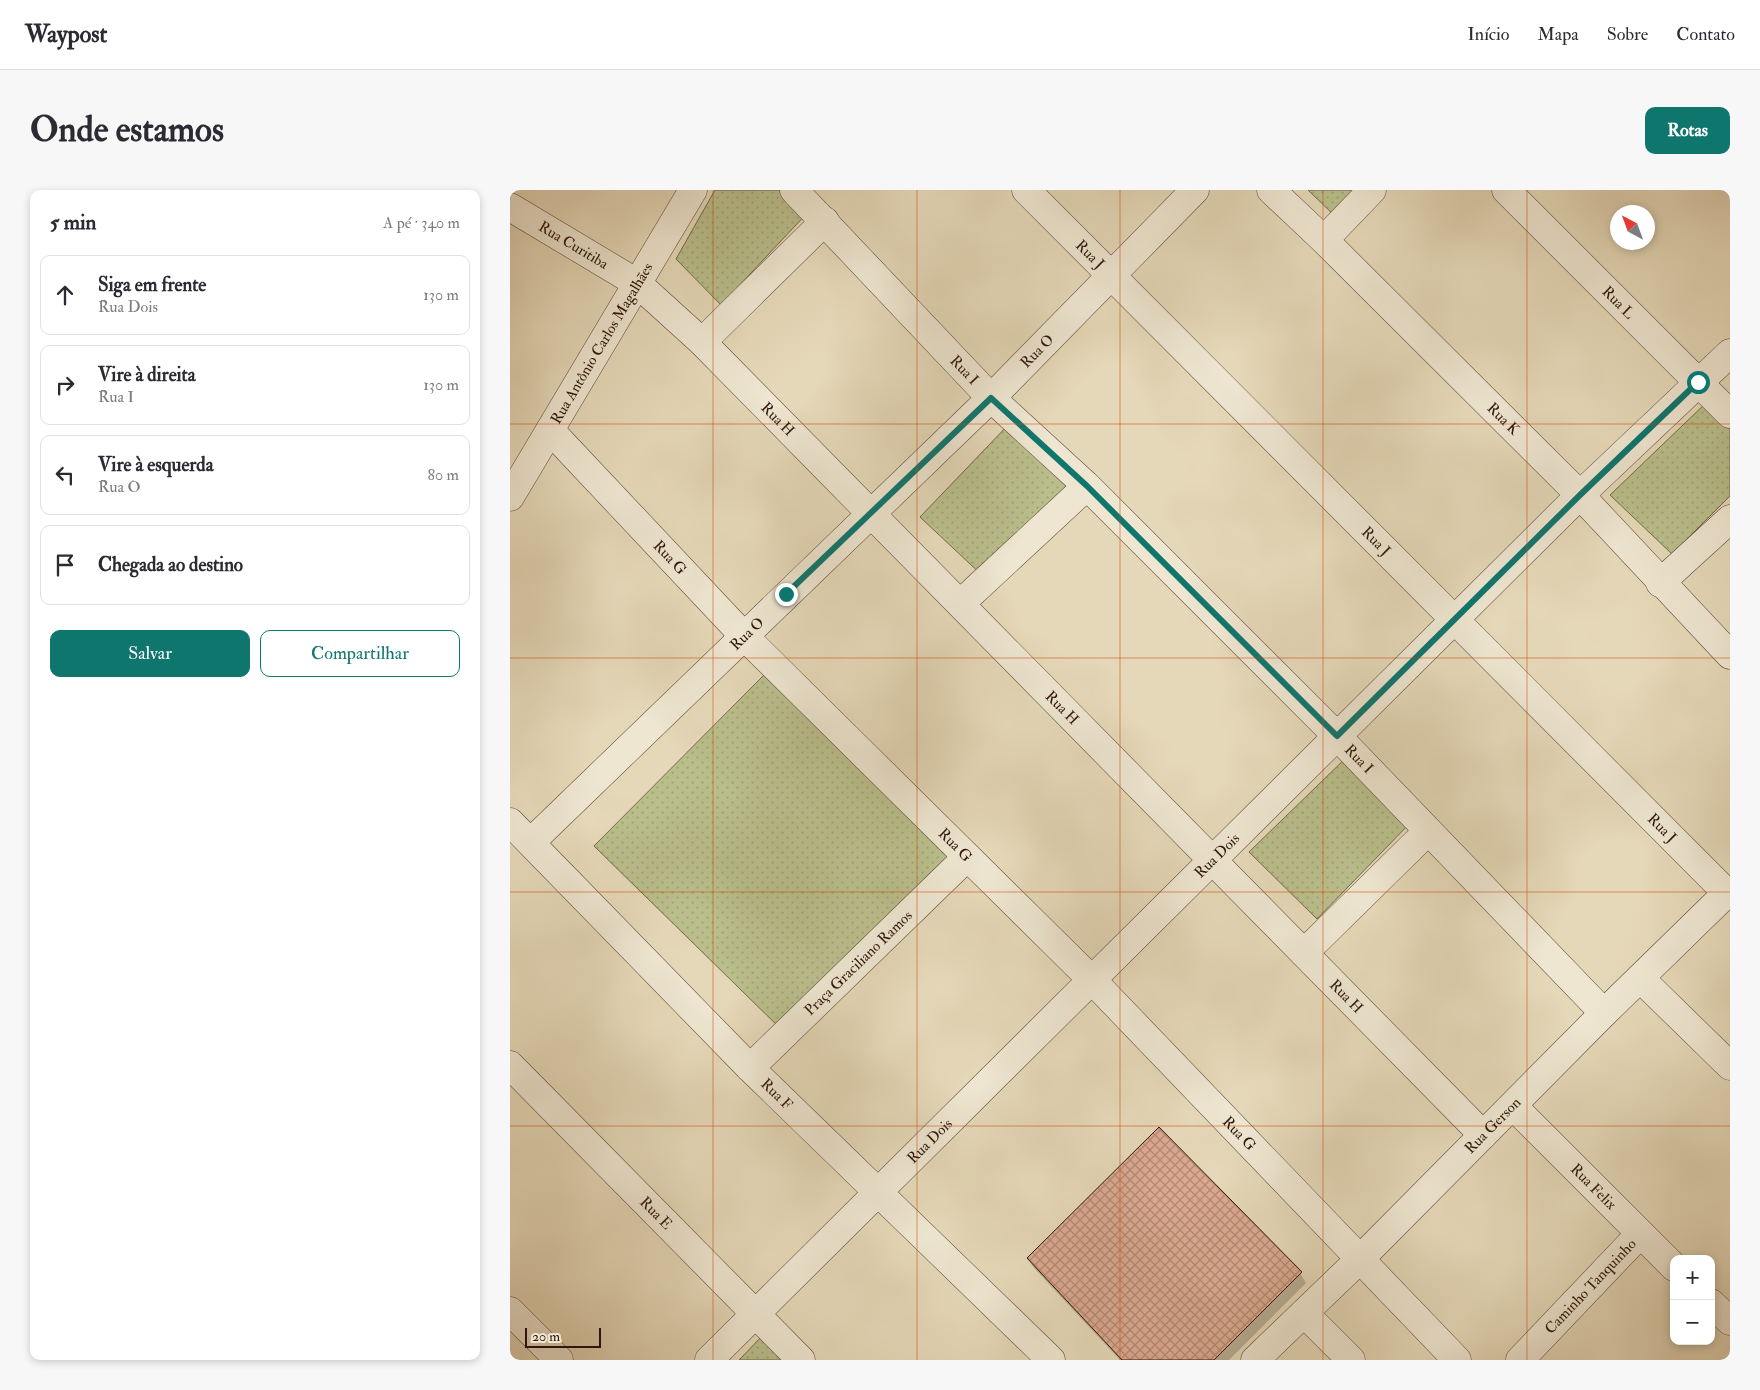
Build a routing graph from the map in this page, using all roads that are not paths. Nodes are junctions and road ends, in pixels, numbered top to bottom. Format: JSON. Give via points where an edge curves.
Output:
{"nodes":[{"id":1,"x":693,"y":190,"type":"edge"},
{"id":2,"x":794,"y":190,"type":"edge"},
{"id":3,"x":1026,"y":190,"type":"edge"},
{"id":4,"x":1195,"y":190,"type":"edge"},
{"id":5,"x":1271,"y":190,"type":"edge"},
{"id":6,"x":1372,"y":190,"type":"edge"},
{"id":7,"x":1506,"y":190,"type":"edge"},
{"id":8,"x":510,"y":207,"type":"edge"},
{"id":9,"x":825,"y":221,"type":"junction"},
{"id":10,"x":1324,"y":240,"type":"junction"},
{"id":11,"x":1110,"y":275,"type":"junction"},
{"id":12,"x":637,"y":283,"type":"junction"},
{"id":13,"x":702,"y":342,"type":"junction"},
{"id":14,"x":1730,"y":353,"type":"edge"},
{"id":15,"x":1698,"y":382,"type":"junction"},
{"id":16,"x":991,"y":398,"type":"junction"},
{"id":17,"x":1730,"y":414,"type":"edge"},
{"id":18,"x":550,"y":430,"type":"junction"},
{"id":19,"x":1087,"y":486,"type":"junction"},
{"id":20,"x":1580,"y":495,"type":"junction"},
{"id":21,"x":510,"y":497,"type":"edge"},
{"id":22,"x":871,"y":512,"type":"junction"},
{"id":23,"x":1730,"y":519,"type":"edge"},
{"id":24,"x":1660,"y":583,"type":"junction"},
{"id":25,"x":961,"y":603,"type":"junction"},
{"id":26,"x":1455,"y":620,"type":"junction"},
{"id":27,"x":743,"y":635,"type":"junction"},
{"id":28,"x":1730,"y":655,"type":"edge"},
{"id":29,"x":1337,"y":736,"type":"junction"},
{"id":30,"x":510,"y":822,"type":"edge"},
{"id":31,"x":1427,"y":832,"type":"junction"},
{"id":32,"x":531,"y":842,"type":"junction"},
{"id":33,"x":967,"y":857,"type":"junction"},
{"id":34,"x":1213,"y":860,"type":"junction"},
{"id":35,"x":1728,"y":891,"type":"edge"},
{"id":36,"x":1304,"y":952,"type":"junction"},
{"id":37,"x":1640,"y":978,"type":"junction"},
{"id":38,"x":1092,"y":980,"type":"junction"},
{"id":39,"x":1604,"y":1013,"type":"junction"},
{"id":40,"x":510,"y":1065,"type":"edge"},
{"id":41,"x":1730,"y":1066,"type":"edge"},
{"id":42,"x":750,"y":1068,"type":"junction"},
{"id":43,"x":1512,"y":1106,"type":"junction"},
{"id":44,"x":1483,"y":1135,"type":"junction"},
{"id":45,"x":879,"y":1191,"type":"junction"},
{"id":46,"x":1640,"y":1234,"type":"junction"},
{"id":47,"x":1360,"y":1259,"type":"junction"},
{"id":48,"x":1670,"y":1263,"type":"edge"},
{"id":49,"x":1715,"y":1307,"type":"edge"},
{"id":50,"x":510,"y":1311,"type":"edge"},
{"id":51,"x":1304,"y":1312,"type":"junction"},
{"id":52,"x":755,"y":1315,"type":"junction"},
{"id":53,"x":1730,"y":1321,"type":"edge"},
{"id":54,"x":559,"y":1360,"type":"edge"},
{"id":55,"x":709,"y":1360,"type":"edge"},
{"id":56,"x":801,"y":1360,"type":"edge"},
{"id":57,"x":1051,"y":1360,"type":"edge"},
{"id":58,"x":1255,"y":1360,"type":"edge"},
{"id":59,"x":1351,"y":1360,"type":"edge"},
{"id":60,"x":1457,"y":1360,"type":"edge"},
{"id":61,"x":1520,"y":1360,"type":"edge"}],
"edges":[{"from":1,"to":12,"type":"street","name":"Rua Antônio Carlos Magalhães"},
{"from":2,"to":9,"type":"street","name":"Rua I"},
{"from":3,"to":11,"type":"street","name":"Rua J"},
{"from":4,"to":11,"type":"street","name":"Rua O"},
{"from":5,"to":10,"type":"street","name":"Rua K"},
{"from":6,"to":10,"type":"street"},
{"from":7,"to":15,"type":"street","name":"Rua L"},
{"from":8,"to":12,"type":"street","name":"Rua Curitiba"},
{"from":9,"to":13,"type":"street"},
{"from":9,"to":16,"type":"street","name":"Rua I"},
{"from":10,"to":20,"type":"street","name":"Rua K"},
{"from":11,"to":16,"type":"street","name":"Rua O"},
{"from":11,"to":26,"type":"street","name":"Rua J"},
{"from":12,"to":13,"type":"street","name":"Rua H"},
{"from":12,"to":18,"type":"street","name":"Rua Antônio Carlos Magalhães"},
{"from":13,"to":22,"type":"street","name":"Rua H"},
{"from":14,"to":15,"type":"street","name":"Rua Dois"},
{"from":15,"to":17,"type":"street","name":"Rua L"},
{"from":15,"to":20,"type":"street","name":"Rua Dois"},
{"from":16,"to":19,"type":"street","name":"Rua I"},
{"from":16,"to":22,"type":"street","name":"Rua O"},
{"from":18,"to":21,"type":"street","name":"Rua Antônio Carlos Magalhães"},
{"from":18,"to":27,"type":"street","name":"Rua G"},
{"from":19,"to":25,"type":"street"},
{"from":19,"to":29,"type":"street","name":"Rua I"},
{"from":20,"to":24,"type":"street","name":"Rua K"},
{"from":20,"to":26,"type":"street","name":"Rua Dois"},
{"from":22,"to":25,"type":"street","name":"Rua H"},
{"from":22,"to":27,"type":"street","name":"Rua O"},
{"from":23,"to":24,"type":"street"},
{"from":24,"to":28,"type":"street","name":"Rua K"},
{"from":25,"to":34,"type":"street","name":"Rua H"},
{"from":26,"to":29,"type":"street","name":"Rua Dois"},
{"from":26,"to":35,"type":"street","name":"Rua J"},
{"from":27,"to":32,"type":"street","name":"Rua O"},
{"from":27,"to":33,"type":"street","name":"Rua G"},
{"from":29,"to":31,"type":"street","name":"Rua I"},
{"from":29,"to":34,"type":"street","name":"Rua Dois"},
{"from":30,"to":32,"type":"street","name":"Rua F"},
{"from":31,"to":36,"type":"street"},
{"from":31,"to":39,"type":"street","name":"Rua I"},
{"from":32,"to":42,"type":"street","name":"Rua F"},
{"from":33,"to":38,"type":"street","name":"Rua G"},
{"from":33,"to":42,"type":"street","name":"Praça Graciliano Ramos"},
{"from":34,"to":36,"type":"street","name":"Rua H"},
{"from":34,"to":38,"type":"street","name":"Rua Dois"},
{"from":35,"to":37,"type":"street","name":"Rua Gerson"},
{"from":36,"to":44,"type":"street","name":"Rua H"},
{"from":37,"to":39,"type":"street","name":"Rua Gerson"},
{"from":37,"to":41,"type":"street"},
{"from":38,"to":45,"type":"street","name":"Rua Dois"},
{"from":38,"to":47,"type":"street","name":"Rua G"},
{"from":39,"to":43,"type":"street","name":"Rua Gerson"},
{"from":40,"to":52,"type":"street","name":"Rua E"},
{"from":42,"to":45,"type":"street","name":"Rua F"},
{"from":43,"to":44,"type":"street","name":"Rua Gerson"},
{"from":43,"to":46,"type":"street","name":"Rua Felix"},
{"from":44,"to":47,"type":"street","name":"Rua Gerson"},
{"from":45,"to":52,"type":"street","name":"Rua Dois"},
{"from":45,"to":57,"type":"street","name":"Rua F"},
{"from":46,"to":48,"type":"street","name":"Rua Felix"},
{"from":46,"to":61,"type":"street","name":"Caminho Tanquinho"},
{"from":47,"to":51,"type":"street","name":"Rua Gerson"},
{"from":47,"to":60,"type":"street","name":"Rua G"},
{"from":49,"to":53,"type":"street"},
{"from":50,"to":54,"type":"street"},
{"from":51,"to":58,"type":"street","name":"Rua Gerson"},
{"from":51,"to":59,"type":"street"},
{"from":52,"to":55,"type":"street","name":"Rua Dois"},
{"from":52,"to":56,"type":"street","name":"Rua E"}]}
